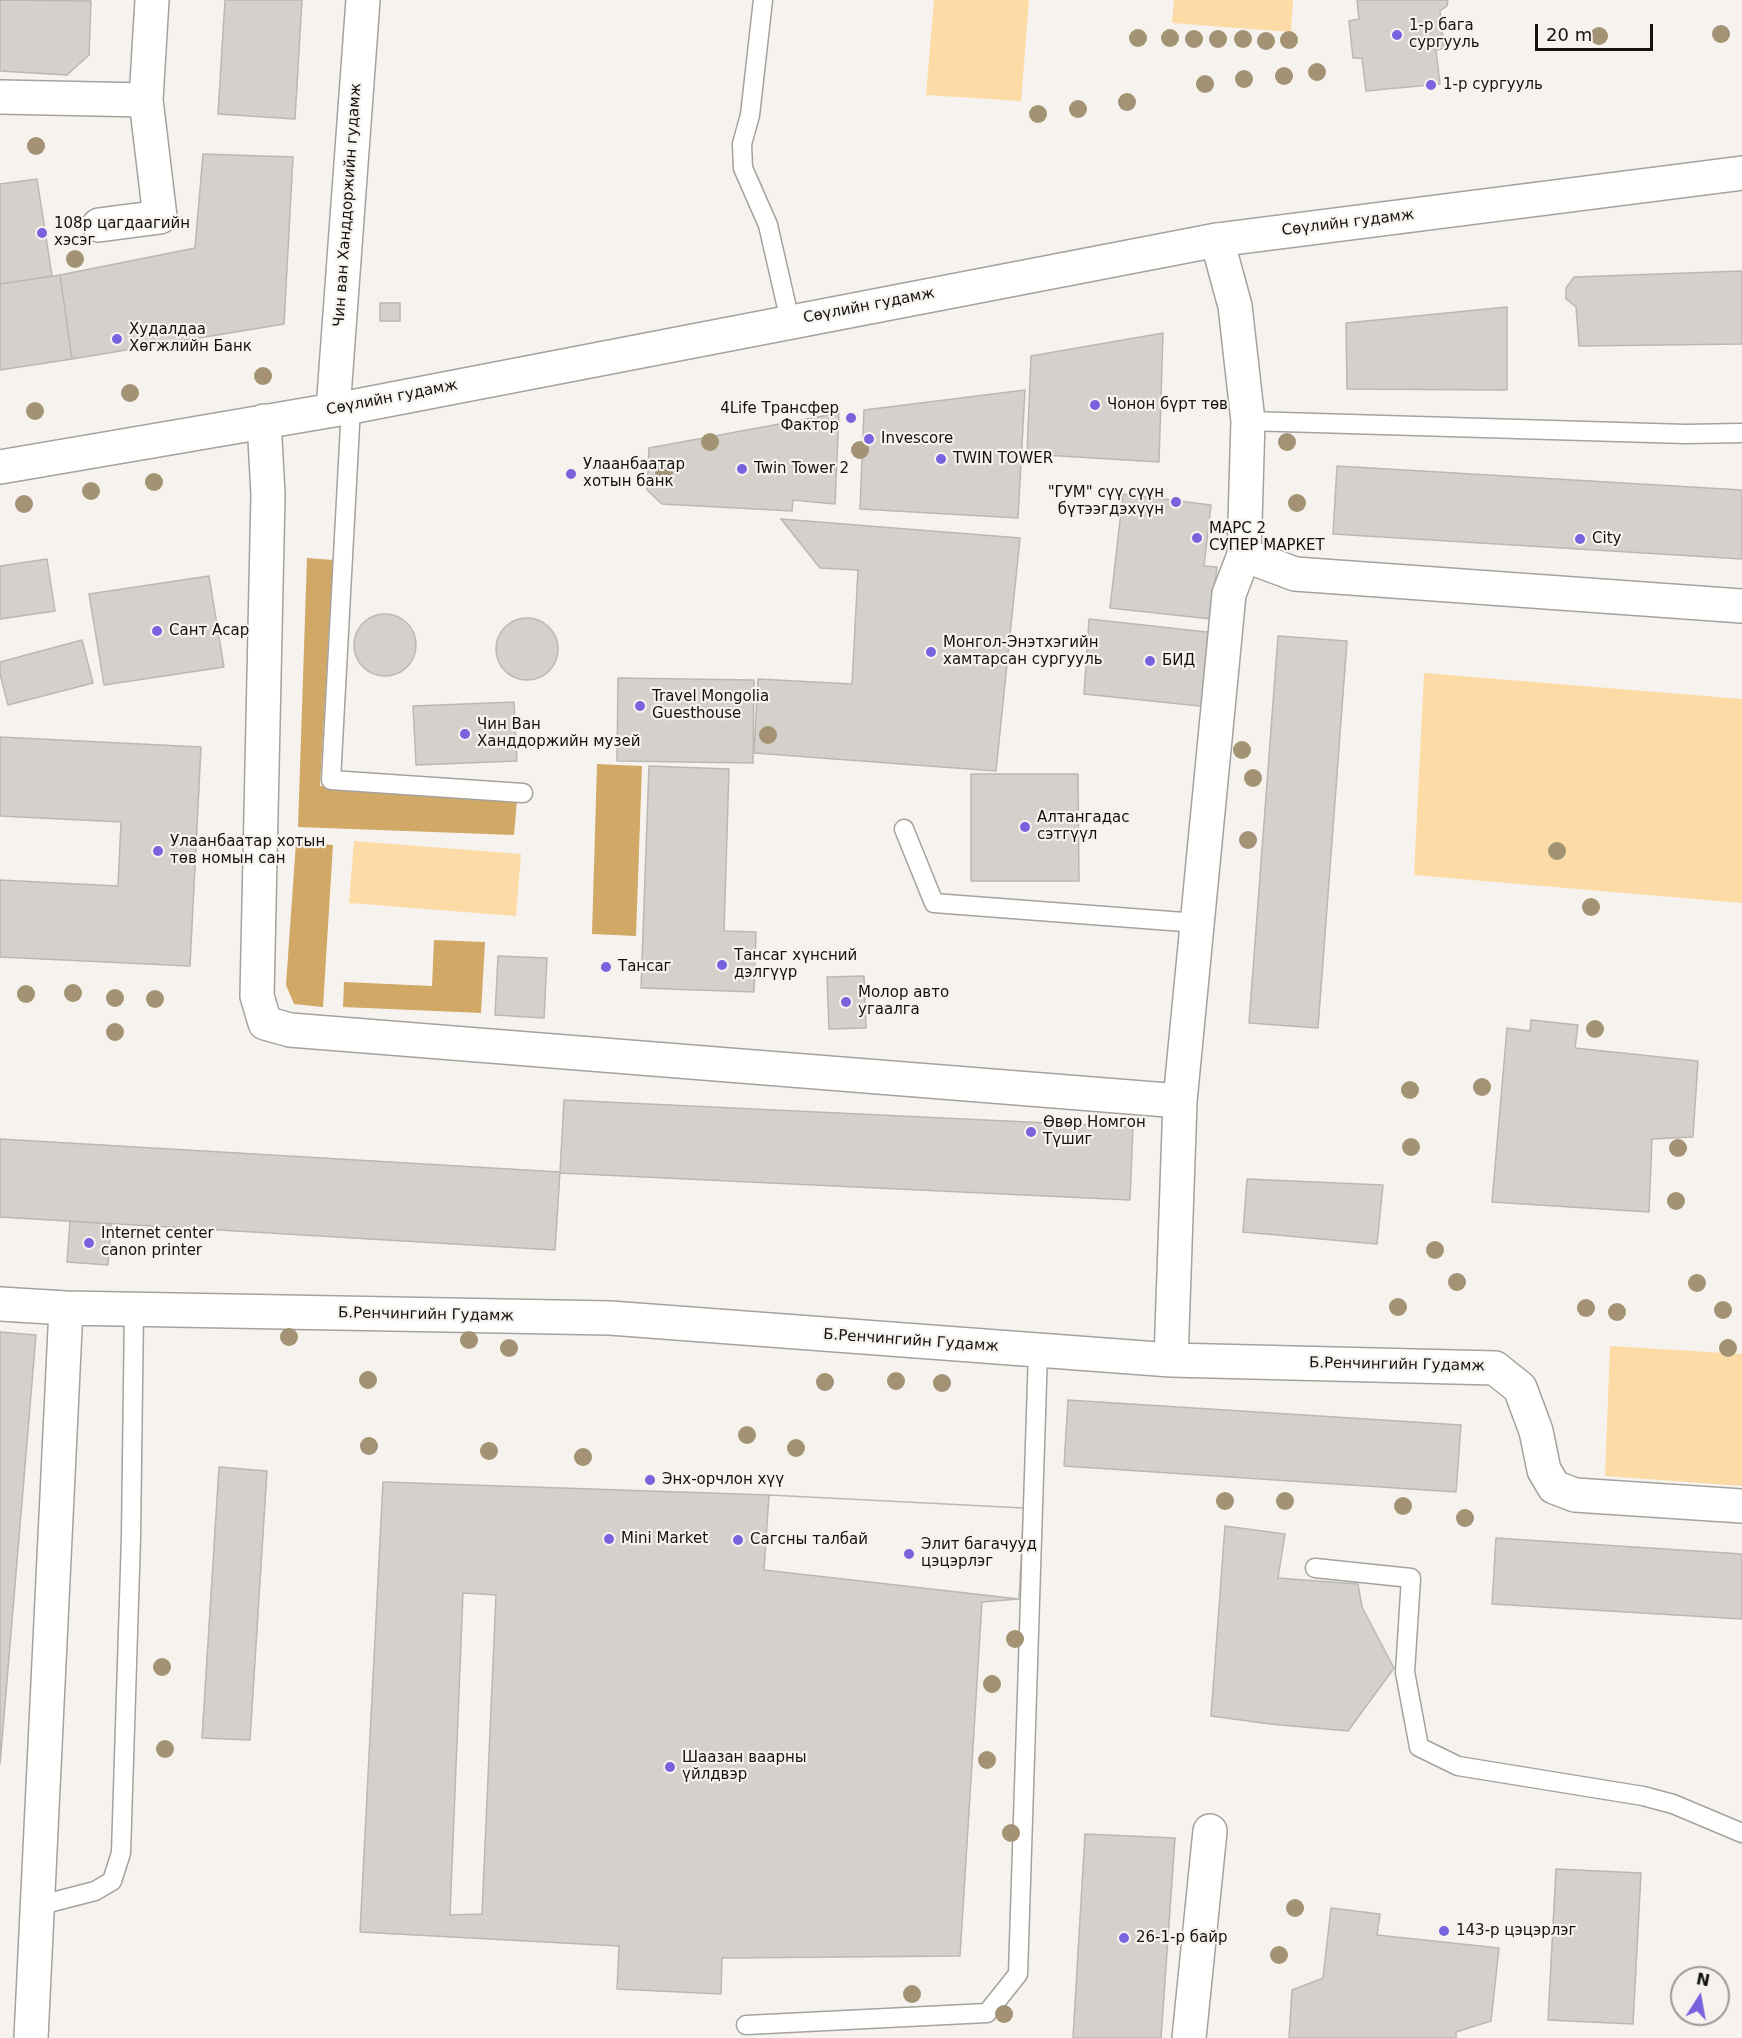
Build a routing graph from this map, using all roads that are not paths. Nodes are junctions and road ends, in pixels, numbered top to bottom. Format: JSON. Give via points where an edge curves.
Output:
{"nodes":[{"id":1,"x":153,"y":0,"type":"edge"},
{"id":2,"x":363,"y":0,"type":"edge"},
{"id":3,"x":763,"y":0,"type":"edge"},
{"id":4,"x":0,"y":97,"type":"edge"},
{"id":5,"x":146,"y":100,"type":"junction"},
{"id":6,"x":1742,"y":173,"type":"edge"},
{"id":7,"x":99,"y":225,"type":"dead end"},
{"id":8,"x":1217,"y":240,"type":"junction"},
{"id":9,"x":790,"y":321,"type":"junction"},
{"id":10,"x":342,"y":408,"type":"junction"},
{"id":11,"x":1248,"y":421,"type":"junction"},
{"id":12,"x":264,"y":422,"type":"junction"},
{"id":13,"x":1742,"y":433,"type":"edge"},
{"id":14,"x":0,"y":466,"type":"edge"},
{"id":15,"x":1244,"y":555,"type":"junction"},
{"id":16,"x":1742,"y":606,"type":"edge"},
{"id":17,"x":523,"y":793,"type":"dead end"},
{"id":18,"x":904,"y":829,"type":"dead end"},
{"id":19,"x":1197,"y":923,"type":"junction"},
{"id":20,"x":1180,"y":1101,"type":"junction"},
{"id":21,"x":0,"y":1304,"type":"edge"},
{"id":22,"x":66,"y":1308,"type":"junction"},
{"id":23,"x":134,"y":1309,"type":"junction"},
{"id":24,"x":1038,"y":1351,"type":"junction"},
{"id":25,"x":1171,"y":1360,"type":"junction"},
{"id":26,"x":1742,"y":1506,"type":"edge"},
{"id":27,"x":1315,"y":1568,"type":"dead end"},
{"id":28,"x":1210,"y":1831,"type":"dead end"},
{"id":29,"x":1742,"y":1833,"type":"edge"},
{"id":30,"x":37,"y":1906,"type":"junction"},
{"id":31,"x":746,"y":2025,"type":"dead end"},
{"id":32,"x":31,"y":2038,"type":"edge"},
{"id":33,"x":1190,"y":2038,"type":"edge"}],
"edges":[{"from":1,"to":5,"type":"street"},
{"from":2,"to":10,"type":"street","name":"Чин ван Ханддоржийн гудамж"},
{"from":3,"to":9,"type":"lane","via":[[750,115],[742,144],[743,168],[768,225]]},
{"from":4,"to":5,"type":"street"},
{"from":5,"to":7,"type":"street","via":[[160,217]]},
{"from":6,"to":8,"type":"street","name":"Сөүлийн гудамж"},
{"from":8,"to":9,"type":"street","name":"Сөүлийн гудамж"},
{"from":8,"to":11,"type":"street","via":[[1235,306]]},
{"from":9,"to":10,"type":"street","name":"Сөүлийн гудамж"},
{"from":10,"to":12,"type":"street","name":"Сөүлийн гудамж"},
{"from":10,"to":17,"type":"lane","via":[[331,780]]},
{"from":11,"to":13,"type":"lane"},
{"from":11,"to":15,"type":"street"},
{"from":12,"to":14,"type":"street","name":"Сөүлийн гудамж"},
{"from":12,"to":20,"type":"street","via":[[267,494],[257,996],[265,1023],[290,1030]]},
{"from":15,"to":16,"type":"street","via":[[1295,574]]},
{"from":15,"to":19,"type":"street","via":[[1229,594]]},
{"from":18,"to":19,"type":"lane","via":[[934,903]]},
{"from":19,"to":20,"type":"street"},
{"from":20,"to":25,"type":"street"},
{"from":21,"to":22,"type":"street","name":"Б.Ренчингийн Гудамж"},
{"from":22,"to":23,"type":"street","name":"Б.Ренчингийн Гудамж"},
{"from":22,"to":30,"type":"street"},
{"from":23,"to":24,"type":"street","name":"Б.Ренчингийн Гудамж","via":[[610,1318]]},
{"from":23,"to":30,"type":"lane","via":[[132,1537],[121,1853],[112,1881],[95,1891]]},
{"from":24,"to":25,"type":"street","name":"Б.Ренчингийн Гудамж"},
{"from":24,"to":31,"type":"lane","via":[[1018,1974],[987,2013]]},
{"from":25,"to":26,"type":"street","name":"Б.Ренчингийн Гудамж","via":[[1495,1368],[1520,1388],[1536,1431],[1544,1470],[1554,1487],[1575,1495]]},
{"from":27,"to":29,"type":"lane","via":[[1411,1578],[1405,1672],[1419,1747],[1458,1766],[1643,1796],[1673,1804]]},
{"from":28,"to":33,"type":"street"},
{"from":30,"to":32,"type":"street"}]}
